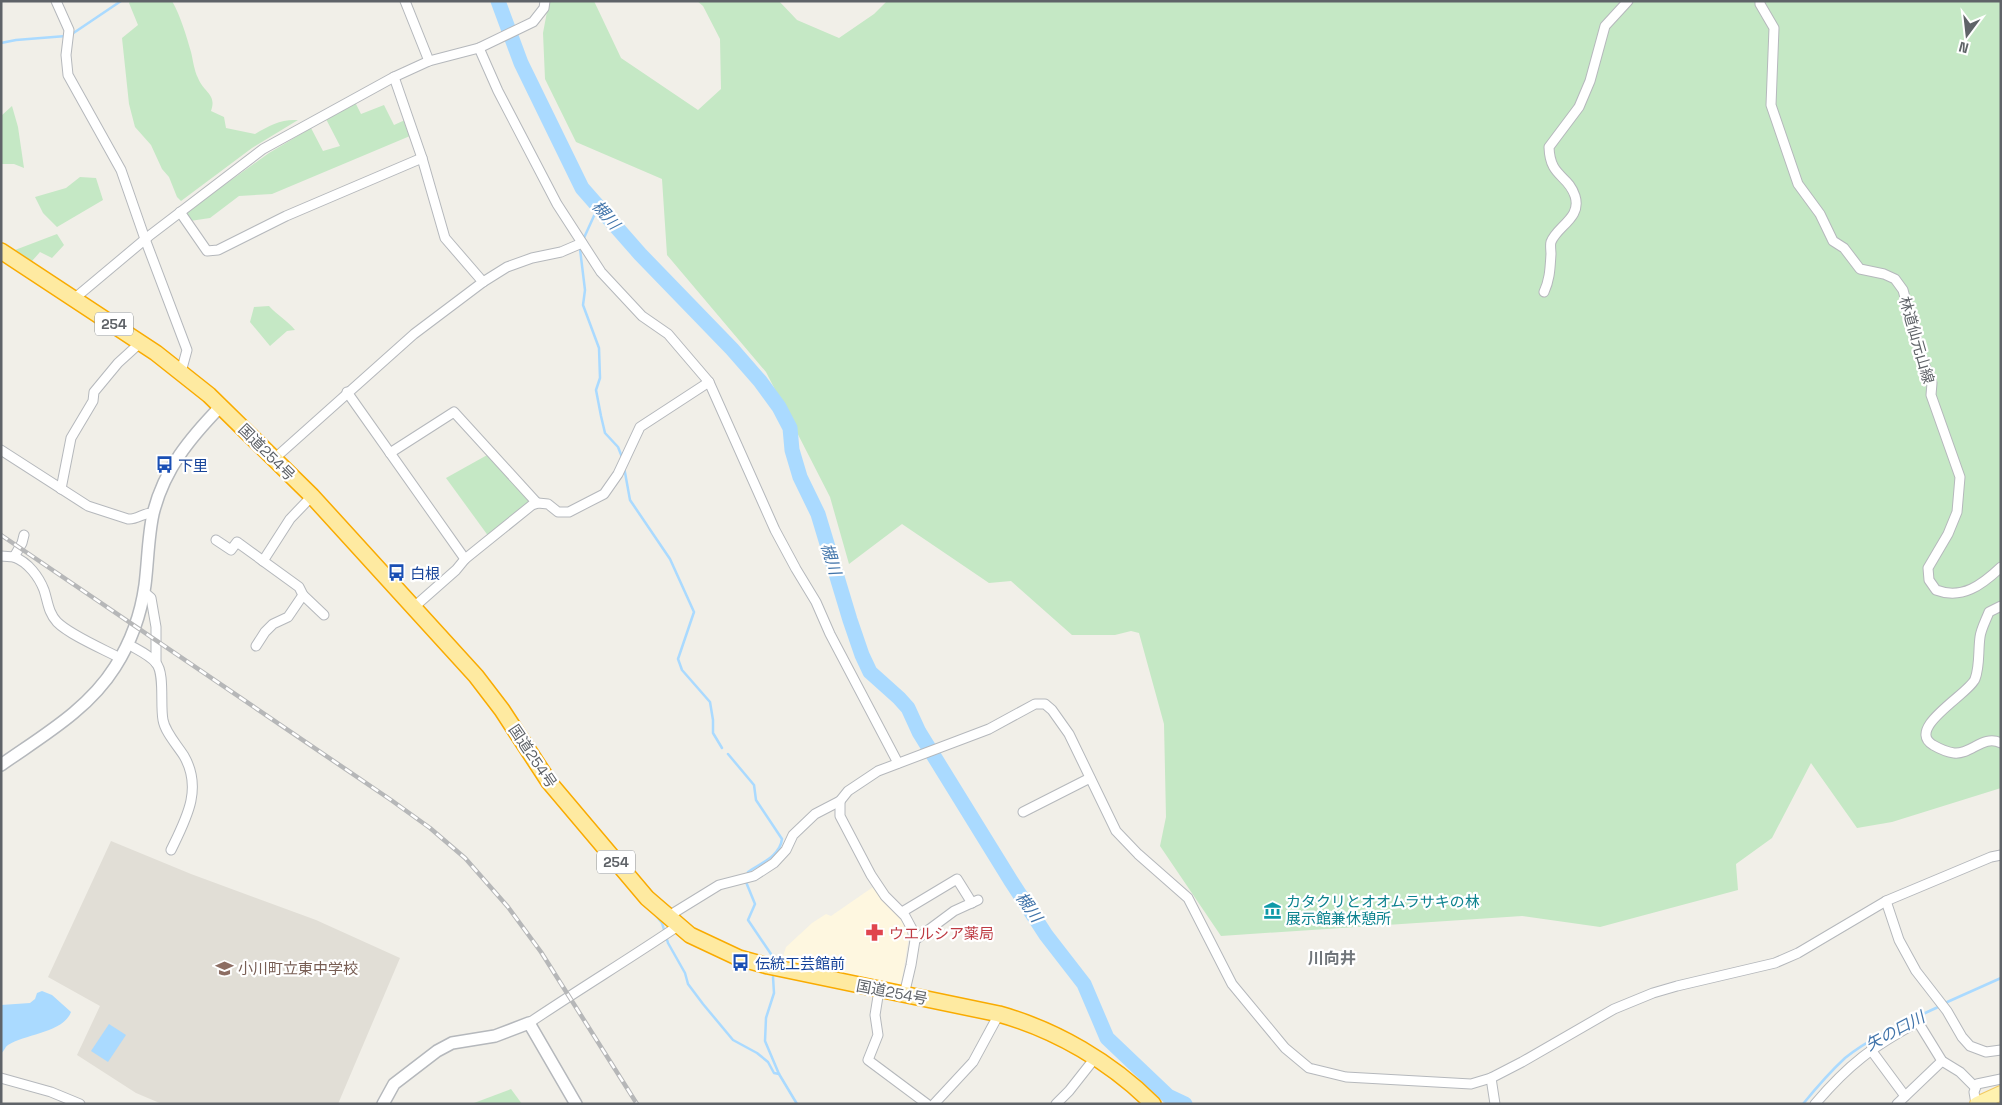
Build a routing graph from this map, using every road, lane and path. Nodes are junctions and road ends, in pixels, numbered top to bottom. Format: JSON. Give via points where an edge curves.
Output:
{"nodes":[{"id":1,"x":56,"y":1,"type":"edge"},
{"id":2,"x":405,"y":1,"type":"edge"},
{"id":3,"x":545,"y":1,"type":"edge"},
{"id":4,"x":1628,"y":1,"type":"edge"},
{"id":5,"x":1760,"y":1,"type":"edge"},
{"id":6,"x":481,"y":47,"type":"junction"},
{"id":7,"x":429,"y":61,"type":"junction"},
{"id":8,"x":394,"y":77,"type":"junction"},
{"id":9,"x":422,"y":158,"type":"junction"},
{"id":10,"x":180,"y":212,"type":"junction"},
{"id":11,"x":145,"y":239,"type":"junction"},
{"id":12,"x":582,"y":243,"type":"junction"},
{"id":13,"x":1,"y":251,"type":"edge"},
{"id":14,"x":483,"y":282,"type":"junction"},
{"id":15,"x":1544,"y":292,"type":"dead end"},
{"id":16,"x":74,"y":298,"type":"junction"},
{"id":17,"x":141,"y":342,"type":"junction"},
{"id":18,"x":181,"y":372,"type":"junction"},
{"id":19,"x":709,"y":382,"type":"junction"},
{"id":20,"x":347,"y":392,"type":"junction"},
{"id":21,"x":221,"y":406,"type":"junction"},
{"id":22,"x":1,"y":450,"type":"edge"},
{"id":23,"x":390,"y":453,"type":"junction"},
{"id":24,"x":274,"y":459,"type":"junction"},
{"id":25,"x":61,"y":489,"type":"junction"},
{"id":26,"x":312,"y":496,"type":"junction"},
{"id":27,"x":537,"y":503,"type":"junction"},
{"id":28,"x":153,"y":513,"type":"junction"},
{"id":29,"x":24,"y":535,"type":"dead end"},
{"id":30,"x":216,"y":540,"type":"dead end"},
{"id":31,"x":1,"y":556,"type":"edge"},
{"id":32,"x":14,"y":557,"type":"junction"},
{"id":33,"x":465,"y":558,"type":"junction"},
{"id":34,"x":263,"y":561,"type":"junction"},
{"id":35,"x":2001,"y":567,"type":"edge"},
{"id":36,"x":144,"y":592,"type":"junction"},
{"id":37,"x":303,"y":595,"type":"junction"},
{"id":38,"x":2001,"y":606,"type":"edge"},
{"id":39,"x":414,"y":607,"type":"junction"},
{"id":40,"x":324,"y":615,"type":"dead end"},
{"id":41,"x":128,"y":644,"type":"junction"},
{"id":42,"x":256,"y":646,"type":"dead end"},
{"id":43,"x":120,"y":658,"type":"junction"},
{"id":44,"x":156,"y":663,"type":"junction"},
{"id":45,"x":2001,"y":743,"type":"edge"},
{"id":46,"x":898,"y":763,"type":"junction"},
{"id":47,"x":1,"y":765,"type":"edge"},
{"id":48,"x":1090,"y":778,"type":"junction"},
{"id":49,"x":840,"y":801,"type":"junction"},
{"id":50,"x":1023,"y":812,"type":"dead end"},
{"id":51,"x":171,"y":850,"type":"dead end"},
{"id":52,"x":2001,"y":855,"type":"edge"},
{"id":53,"x":1886,"y":901,"type":"junction"},
{"id":54,"x":902,"y":912,"type":"junction"},
{"id":55,"x":672,"y":921,"type":"junction"},
{"id":56,"x":915,"y":940,"type":"junction"},
{"id":57,"x":879,"y":990,"type":"junction"},
{"id":58,"x":904,"y":995,"type":"junction"},
{"id":59,"x":1000,"y":1014,"type":"junction"},
{"id":60,"x":529,"y":1023,"type":"junction"},
{"id":61,"x":1871,"y":1050,"type":"junction"},
{"id":62,"x":2001,"y":1050,"type":"edge"},
{"id":63,"x":1095,"y":1058,"type":"junction"},
{"id":64,"x":1942,"y":1060,"type":"junction"},
{"id":65,"x":1,"y":1078,"type":"edge"},
{"id":66,"x":1491,"y":1078,"type":"junction"},
{"id":67,"x":2001,"y":1079,"type":"edge"},
{"id":68,"x":1975,"y":1087,"type":"junction"},
{"id":69,"x":2001,"y":1092,"type":"edge"},
{"id":70,"x":1905,"y":1096,"type":"junction"},
{"id":71,"x":80,"y":1104,"type":"edge"},
{"id":72,"x":383,"y":1104,"type":"edge"},
{"id":73,"x":576,"y":1104,"type":"edge"},
{"id":74,"x":927,"y":1104,"type":"edge"},
{"id":75,"x":934,"y":1104,"type":"edge"},
{"id":76,"x":1056,"y":1104,"type":"edge"},
{"id":77,"x":1152,"y":1104,"type":"edge"},
{"id":78,"x":1495,"y":1104,"type":"edge"},
{"id":79,"x":1815,"y":1104,"type":"edge"},
{"id":80,"x":1897,"y":1104,"type":"edge"},
{"id":81,"x":1977,"y":1104,"type":"edge"}],
"edges":[{"from":1,"to":11,"type":"street","via":[[69,30],[68,75],[121,170]]},
{"from":2,"to":7,"type":"street"},
{"from":3,"to":6,"type":"street","via":[[544,8],[530,23]]},
{"from":4,"to":15,"type":"street","via":[[1605,26],[1579,108],[1549,147],[1549,160],[1556,173],[1571,186],[1576,199],[1573,216],[1551,242],[1549,280]]},
{"from":5,"to":35,"type":"street","name":"林道仙元山線","via":[[1774,28],[1771,105],[1798,184],[1820,214],[1833,241],[1844,248],[1860,268],[1895,279],[1903,290],[1932,383],[1931,395],[1960,477],[1957,512],[1928,568],[1929,580],[1936,590],[1952,594],[1986,582]]},
{"from":6,"to":7,"type":"street"},
{"from":6,"to":12,"type":"street","via":[[498,91],[557,204]]},
{"from":7,"to":8,"type":"street"},
{"from":8,"to":9,"type":"street"},
{"from":8,"to":10,"type":"street","via":[[263,149]]},
{"from":9,"to":10,"type":"street","via":[[286,216],[218,250],[207,251]]},
{"from":9,"to":14,"type":"street","via":[[445,238]]},
{"from":10,"to":11,"type":"street"},
{"from":11,"to":16,"type":"street"},
{"from":11,"to":18,"type":"street","via":[[187,350]]},
{"from":12,"to":14,"type":"street","via":[[561,252],[532,258]]},
{"from":12,"to":19,"type":"street","via":[[614,288],[642,316],[668,334]]},
{"from":13,"to":16,"type":"highway","name":"国道254号","number":"254"},
{"from":14,"to":20,"type":"street","via":[[414,334]]},
{"from":16,"to":17,"type":"highway","name":"国道254号","number":"254"},
{"from":17,"to":18,"type":"highway","name":"国道254号","number":"254"},
{"from":17,"to":25,"type":"street","via":[[94,392],[71,438]]},
{"from":18,"to":21,"type":"highway","name":"国道254号","number":"254"},
{"from":19,"to":27,"type":"street","via":[[640,427],[621,468],[604,494],[568,512],[558,512],[548,504]]},
{"from":19,"to":46,"type":"street","via":[[775,530],[816,602]]},
{"from":20,"to":23,"type":"street"},
{"from":20,"to":24,"type":"street"},
{"from":21,"to":24,"type":"highway","name":"国道254号","number":"254"},
{"from":21,"to":28,"type":"street","via":[[176,459],[163,483]]},
{"from":22,"to":25,"type":"street"},
{"from":23,"to":27,"type":"street","via":[[454,412]]},
{"from":23,"to":33,"type":"street"},
{"from":24,"to":26,"type":"highway","name":"国道254号","number":"254"},
{"from":25,"to":28,"type":"street","via":[[88,506],[128,519]]},
{"from":26,"to":34,"type":"street","via":[[290,519]]},
{"from":26,"to":39,"type":"highway","name":"国道254号","number":"254"},
{"from":27,"to":33,"type":"street"},
{"from":28,"to":36,"type":"street"},
{"from":29,"to":32,"type":"street"},
{"from":30,"to":34,"type":"street","via":[[231,550],[237,542]]},
{"from":31,"to":32,"type":"street"},
{"from":32,"to":43,"type":"street","via":[[32,570],[56,621]]},
{"from":33,"to":39,"type":"street"},
{"from":34,"to":37,"type":"street","via":[[299,587]]},
{"from":36,"to":41,"type":"street"},
{"from":36,"to":44,"type":"street","via":[[151,598]]},
{"from":37,"to":40,"type":"street"},
{"from":37,"to":42,"type":"street","via":[[288,618],[273,624]]},
{"from":38,"to":45,"type":"street","via":[[1989,612],[1980,635],[1978,668],[1973,684],[1933,718],[1926,736],[1929,743],[1942,751],[1956,754],[1983,742]]},
{"from":39,"to":55,"type":"highway","name":"国道254号","number":"254","via":[[476,676],[549,782],[583,824],[647,898]]},
{"from":41,"to":43,"type":"street"},
{"from":41,"to":44,"type":"street"},
{"from":43,"to":47,"type":"street","via":[[84,705]]},
{"from":44,"to":51,"type":"street","via":[[160,671],[163,722],[185,758],[192,779],[193,795],[188,816]]},
{"from":46,"to":48,"type":"street","via":[[989,729],[1035,704],[1045,704],[1069,734]]},
{"from":46,"to":49,"type":"street","via":[[861,782]]},
{"from":48,"to":50,"type":"street"},
{"from":48,"to":66,"type":"street","via":[[1116,831],[1188,898],[1232,984],[1285,1048],[1309,1068],[1346,1077],[1471,1084]]},
{"from":49,"to":54,"type":"street","via":[[840,816],[871,875],[885,896]]},
{"from":49,"to":55,"type":"street","via":[[816,814],[793,835],[786,850],[774,863],[754,876],[720,885]]},
{"from":52,"to":53,"type":"street"},
{"from":53,"to":62,"type":"street","via":[[1899,940],[1916,971],[1962,1037],[1970,1046],[1986,1052]]},
{"from":53,"to":66,"type":"street","via":[[1775,963],[1653,993],[1614,1009]]},
{"from":54,"to":56,"type":"street"},
{"from":54,"to":56,"type":"street","via":[[957,879],[975,902],[954,911]]},
{"from":55,"to":57,"type":"highway","name":"国道254号","number":"254","via":[[704,942],[738,958]]},
{"from":55,"to":60,"type":"street","via":[[634,956]]},
{"from":56,"to":58,"type":"street"},
{"from":57,"to":58,"type":"highway","name":"国道254号","number":"254"},
{"from":57,"to":74,"type":"street","via":[[874,1015],[878,1035],[868,1060]]},
{"from":58,"to":59,"type":"highway","name":"国道254号","number":"254"},
{"from":59,"to":63,"type":"highway","name":"国道254号","number":"254","via":[[1056,1035]]},
{"from":59,"to":75,"type":"street","via":[[973,1062]]},
{"from":60,"to":72,"type":"street","via":[[494,1036],[452,1043],[437,1051],[394,1084]]},
{"from":60,"to":73,"type":"street"},
{"from":61,"to":64,"type":"street","via":[[1918,1022]]},
{"from":61,"to":70,"type":"street"},
{"from":61,"to":79,"type":"street","via":[[1837,1078]]},
{"from":63,"to":76,"type":"street"},
{"from":63,"to":77,"type":"highway","name":"国道254号","number":"254"},
{"from":64,"to":68,"type":"street"},
{"from":64,"to":70,"type":"street"},
{"from":65,"to":71,"type":"street"},
{"from":66,"to":78,"type":"street"},
{"from":67,"to":68,"type":"street","via":[[1981,1082]]},
{"from":68,"to":81,"type":"street"},
{"from":69,"to":81,"type":"main road"},
{"from":70,"to":80,"type":"street"}]}
